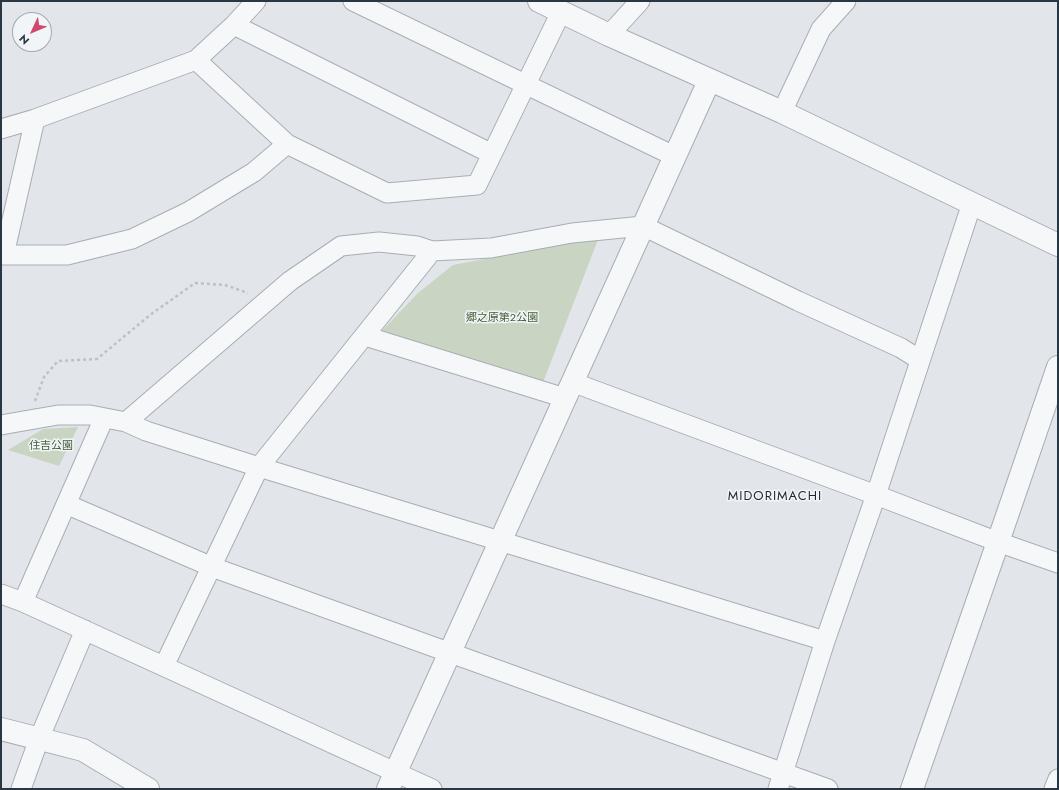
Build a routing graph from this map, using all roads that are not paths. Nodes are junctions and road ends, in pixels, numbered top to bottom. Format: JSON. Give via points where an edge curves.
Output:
{"nodes":[{"id":1,"x":256,"y":1,"type":"edge"},
{"id":2,"x":353,"y":1,"type":"edge"},
{"id":3,"x":539,"y":1,"type":"edge"},
{"id":4,"x":640,"y":1,"type":"edge"},
{"id":5,"x":846,"y":1,"type":"edge"},
{"id":6,"x":561,"y":12,"type":"junction"},
{"id":7,"x":234,"y":25,"type":"junction"},
{"id":8,"x":609,"y":35,"type":"junction"},
{"id":9,"x":196,"y":60,"type":"junction"},
{"id":10,"x":708,"y":81,"type":"junction"},
{"id":11,"x":526,"y":84,"type":"junction"},
{"id":12,"x":782,"y":112,"type":"junction"},
{"id":13,"x":35,"y":119,"type":"junction"},
{"id":14,"x":1,"y":129,"type":"edge"},
{"id":15,"x":287,"y":144,"type":"junction"},
{"id":16,"x":492,"y":154,"type":"junction"},
{"id":17,"x":674,"y":156,"type":"junction"},
{"id":18,"x":972,"y":203,"type":"junction"},
{"id":19,"x":643,"y":226,"type":"junction"},
{"id":20,"x":1058,"y":245,"type":"edge"},
{"id":21,"x":432,"y":251,"type":"junction"},
{"id":22,"x":365,"y":336,"type":"junction"},
{"id":23,"x":920,"y":360,"type":"junction"},
{"id":24,"x":1058,"y":366,"type":"edge"},
{"id":25,"x":569,"y":390,"type":"junction"},
{"id":26,"x":104,"y":418,"type":"junction"},
{"id":27,"x":126,"y":422,"type":"junction"},
{"id":28,"x":1,"y":424,"type":"edge"},
{"id":29,"x":259,"y":467,"type":"junction"},
{"id":30,"x":876,"y":495,"type":"junction"},
{"id":31,"x":66,"y":504,"type":"junction"},
{"id":32,"x":500,"y":541,"type":"junction"},
{"id":33,"x":998,"y":542,"type":"junction"},
{"id":34,"x":1058,"y":563,"type":"edge"},
{"id":35,"x":212,"y":567,"type":"junction"},
{"id":36,"x":1,"y":594,"type":"edge"},
{"id":37,"x":23,"y":602,"type":"junction"},
{"id":38,"x":85,"y":630,"type":"junction"},
{"id":39,"x":825,"y":641,"type":"junction"},
{"id":40,"x":450,"y":652,"type":"junction"},
{"id":41,"x":164,"y":666,"type":"junction"},
{"id":42,"x":1,"y":729,"type":"edge"},
{"id":43,"x":39,"y":739,"type":"junction"},
{"id":44,"x":1058,"y":779,"type":"edge"},
{"id":45,"x":392,"y":781,"type":"edge"},
{"id":46,"x":781,"y":781,"type":"edge"},
{"id":47,"x":21,"y":789,"type":"edge"},
{"id":48,"x":148,"y":789,"type":"edge"},
{"id":49,"x":432,"y":789,"type":"edge"},
{"id":50,"x":828,"y":789,"type":"edge"},
{"id":51,"x":912,"y":789,"type":"edge"},
{"id":52,"x":1054,"y":789,"type":"edge"}],
"edges":[{"from":1,"to":7,"type":"street"},
{"from":2,"to":11,"type":"street"},
{"from":3,"to":6,"type":"street"},
{"from":4,"to":8,"type":"street"},
{"from":5,"to":12,"type":"street","via":[[821,29]]},
{"from":6,"to":8,"type":"street"},
{"from":6,"to":11,"type":"street"},
{"from":7,"to":9,"type":"street"},
{"from":7,"to":16,"type":"street"},
{"from":8,"to":10,"type":"street"},
{"from":9,"to":13,"type":"street"},
{"from":9,"to":15,"type":"street"},
{"from":10,"to":12,"type":"street"},
{"from":10,"to":17,"type":"street"},
{"from":11,"to":16,"type":"street"},
{"from":11,"to":17,"type":"street"},
{"from":12,"to":18,"type":"street"},
{"from":13,"to":14,"type":"street"},
{"from":13,"to":15,"type":"street","via":[[4,254],[67,255],[132,239],[188,212],[228,188],[254,172]]},
{"from":15,"to":16,"type":"street","via":[[388,193],[477,185]]},
{"from":17,"to":19,"type":"street"},
{"from":18,"to":20,"type":"street"},
{"from":18,"to":23,"type":"street"},
{"from":19,"to":21,"type":"street","via":[[572,232],[491,248]]},
{"from":19,"to":23,"type":"street","via":[[901,348]]},
{"from":19,"to":25,"type":"street"},
{"from":21,"to":22,"type":"street"},
{"from":21,"to":27,"type":"street","via":[[417,246],[379,242],[341,246],[290,281]]},
{"from":22,"to":25,"type":"street"},
{"from":22,"to":29,"type":"street"},
{"from":23,"to":30,"type":"street"},
{"from":24,"to":33,"type":"street"},
{"from":25,"to":30,"type":"street"},
{"from":25,"to":32,"type":"street"},
{"from":26,"to":27,"type":"street"},
{"from":26,"to":28,"type":"street","via":[[90,415],[58,415]]},
{"from":26,"to":31,"type":"street"},
{"from":27,"to":29,"type":"street","via":[[146,431]]},
{"from":29,"to":32,"type":"street"},
{"from":29,"to":35,"type":"street"},
{"from":30,"to":33,"type":"street"},
{"from":30,"to":39,"type":"street"},
{"from":31,"to":35,"type":"street"},
{"from":31,"to":37,"type":"street"},
{"from":32,"to":39,"type":"street"},
{"from":32,"to":40,"type":"street"},
{"from":33,"to":34,"type":"street"},
{"from":33,"to":51,"type":"street"},
{"from":35,"to":40,"type":"street"},
{"from":35,"to":41,"type":"street"},
{"from":36,"to":37,"type":"street"},
{"from":37,"to":38,"type":"street"},
{"from":38,"to":41,"type":"street"},
{"from":38,"to":43,"type":"street"},
{"from":39,"to":46,"type":"street"},
{"from":40,"to":45,"type":"street"},
{"from":40,"to":46,"type":"street"},
{"from":41,"to":45,"type":"street"},
{"from":42,"to":43,"type":"street"},
{"from":43,"to":47,"type":"street"},
{"from":43,"to":48,"type":"street","via":[[83,750]]},
{"from":44,"to":52,"type":"street"},
{"from":45,"to":49,"type":"street"},
{"from":46,"to":50,"type":"street"}]}
